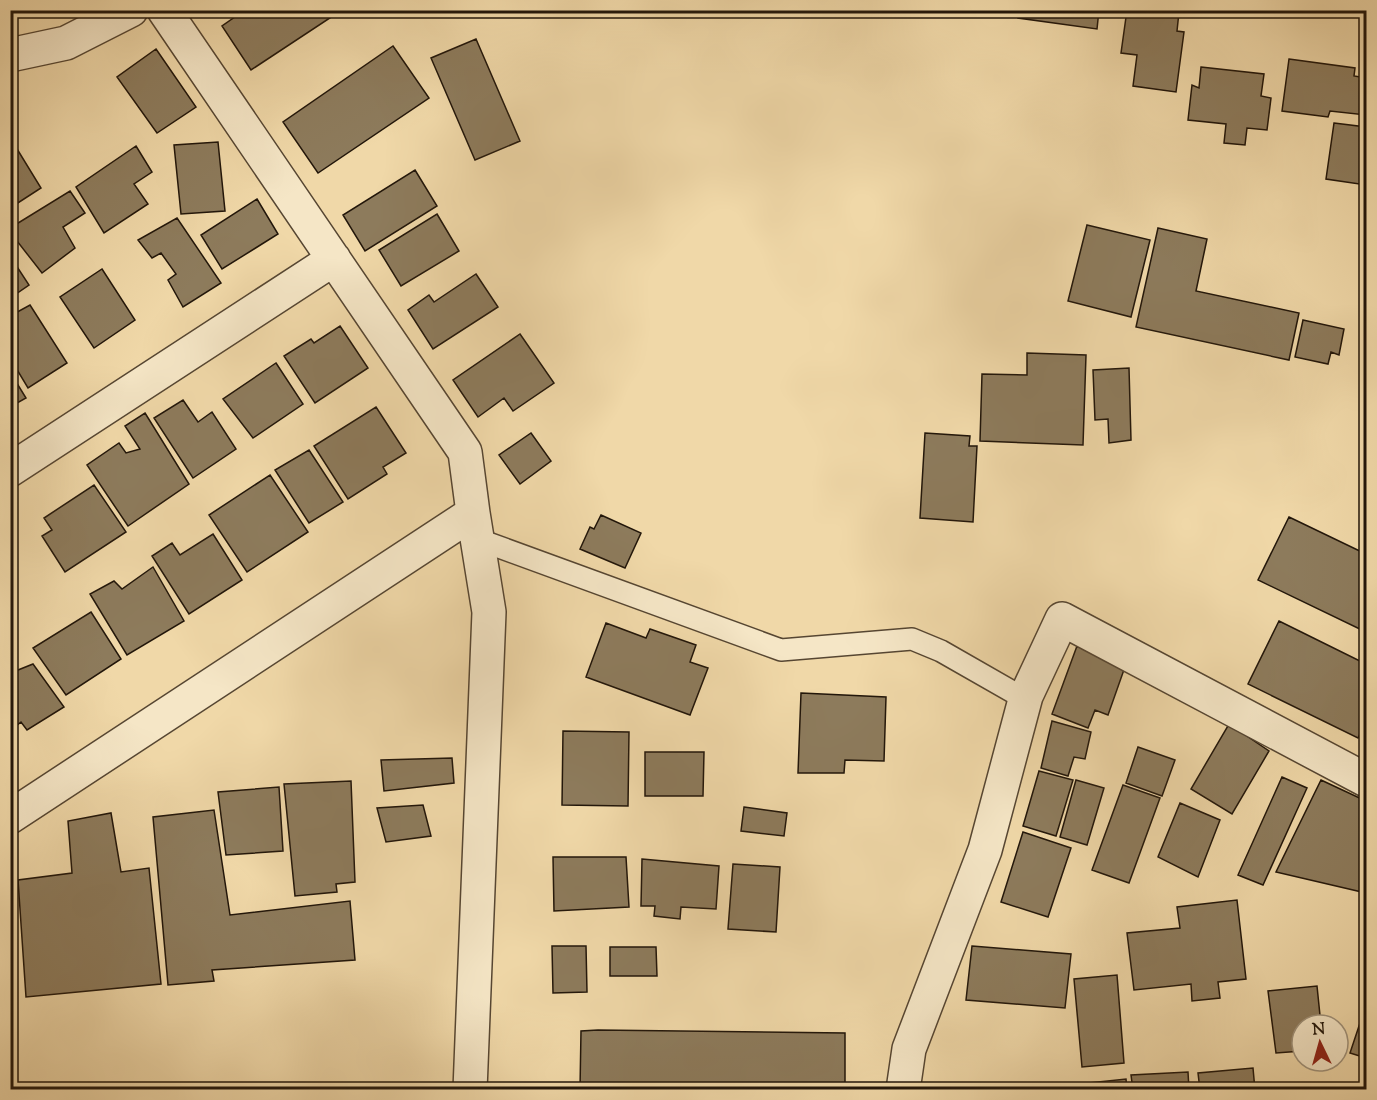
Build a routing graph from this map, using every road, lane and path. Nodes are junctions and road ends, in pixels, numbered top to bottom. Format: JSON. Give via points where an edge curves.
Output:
{"nodes":[{"id":1,"x":131,"y":10,"type":"edge"},
{"id":2,"x":164,"y":10,"type":"edge"},
{"id":3,"x":10,"y":56,"type":"edge"},
{"id":4,"x":334,"y":259,"type":"junction"},
{"id":5,"x":10,"y":470,"type":"edge"},
{"id":6,"x":475,"y":526,"type":"junction"},
{"id":7,"x":1025,"y":699,"type":"junction"},
{"id":8,"x":1366,"y":780,"type":"edge"},
{"id":9,"x":10,"y":817,"type":"edge"},
{"id":10,"x":470,"y":1089,"type":"edge"},
{"id":11,"x":903,"y":1089,"type":"edge"}],
"edges":[{"from":1,"to":3,"type":"street","via":[[66,43]]},
{"from":2,"to":4,"type":"street"},
{"from":4,"to":5,"type":"street"},
{"from":4,"to":6,"type":"street","via":[[465,452]]},
{"from":6,"to":7,"type":"lane","via":[[782,650],[912,639]]},
{"from":6,"to":9,"type":"street"},
{"from":6,"to":10,"type":"street","via":[[489,612]]},
{"from":7,"to":8,"type":"street","via":[[1062,619]]},
{"from":7,"to":11,"type":"street","via":[[985,850],[909,1049]]}]}
